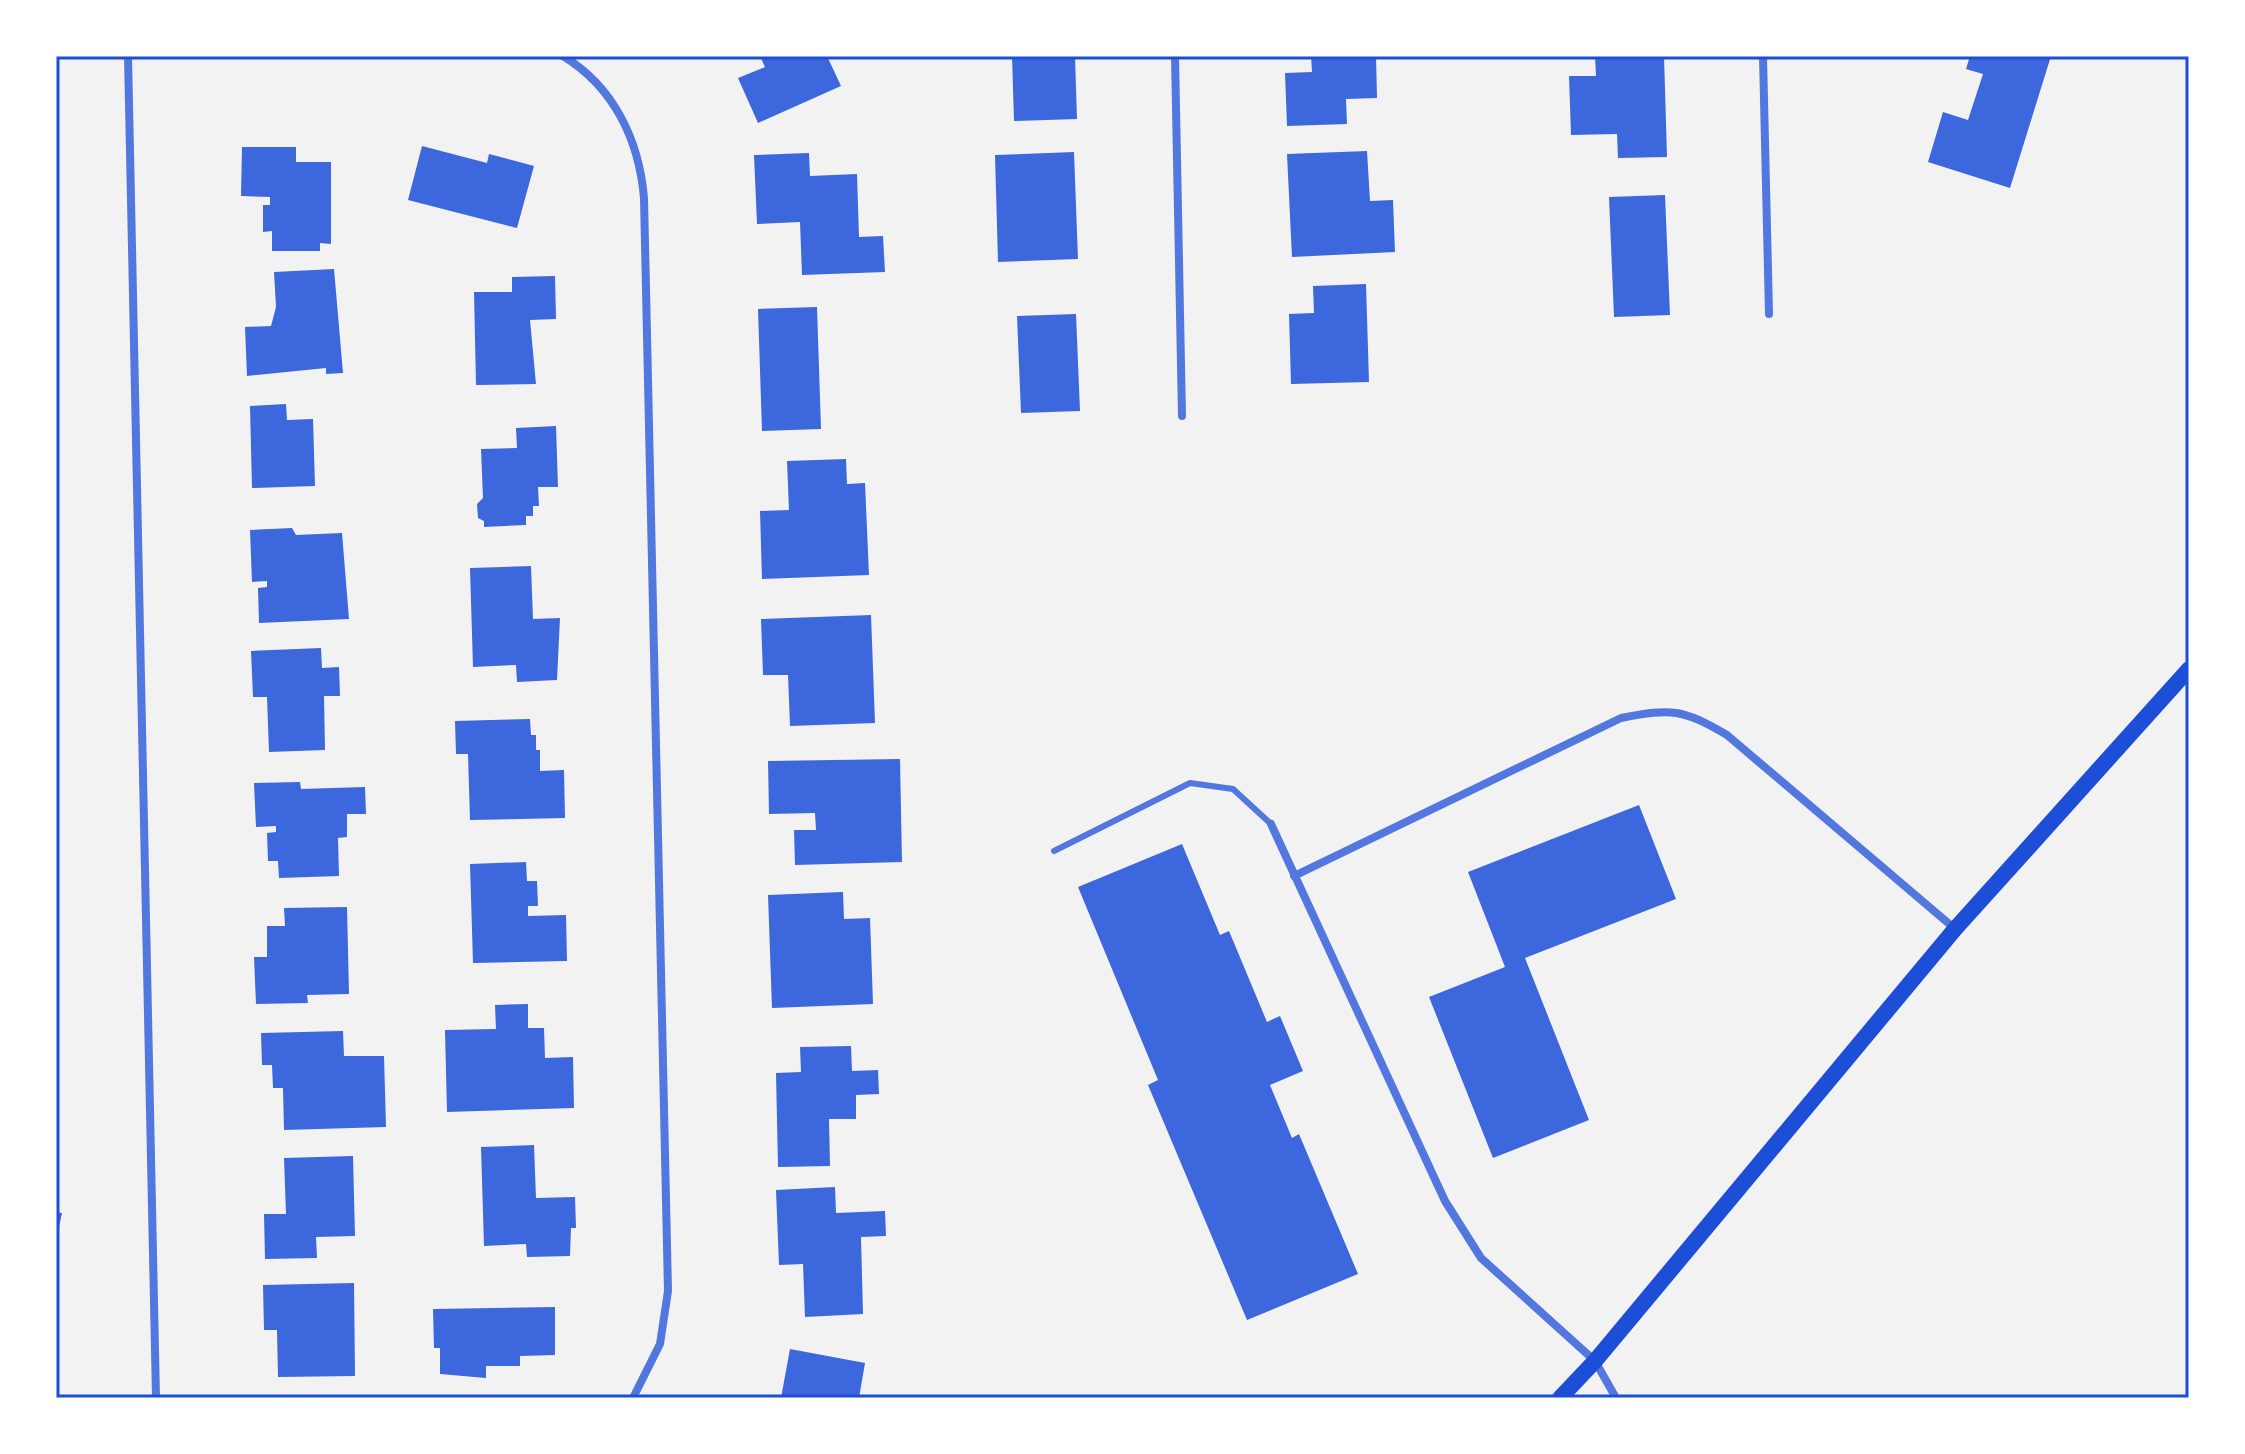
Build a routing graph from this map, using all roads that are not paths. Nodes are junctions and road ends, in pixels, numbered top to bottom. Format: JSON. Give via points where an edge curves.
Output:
{"nodes":[{"id":1,"x":128,"y":56,"type":"edge"},
{"id":2,"x":563,"y":56,"type":"edge"},
{"id":3,"x":1175,"y":56,"type":"edge"},
{"id":4,"x":1763,"y":56,"type":"edge"},
{"id":5,"x":1769,"y":314,"type":"dead end"},
{"id":6,"x":1182,"y":416,"type":"dead end"},
{"id":7,"x":2189,"y":669,"type":"edge"},
{"id":8,"x":1271,"y":824,"type":"joint"},
{"id":9,"x":1054,"y":851,"type":"dead end"},
{"id":10,"x":1294,"y":876,"type":"junction"},
{"id":11,"x":1955,"y":929,"type":"junction"},
{"id":12,"x":1595,"y":1361,"type":"junction"},
{"id":13,"x":156,"y":1398,"type":"edge"},
{"id":14,"x":633,"y":1398,"type":"edge"},
{"id":15,"x":1560,"y":1398,"type":"edge"},
{"id":16,"x":1616,"y":1398,"type":"edge"}],
"edges":[{"from":1,"to":13,"type":"street"},
{"from":2,"to":14,"type":"street","via":[[598,84],[620,113],[640,162],[644,198],[668,1291],[660,1344]]},
{"from":3,"to":6,"type":"street"},
{"from":4,"to":5,"type":"street"},
{"from":7,"to":11,"type":"main road"},
{"from":8,"to":9,"type":"lane","via":[[1233,789],[1190,783]]},
{"from":8,"to":10,"type":"street"},
{"from":10,"to":11,"type":"street","via":[[1621,718],[1688,712],[1727,735]]},
{"from":10,"to":12,"type":"street","via":[[1452,1213],[1481,1258]]},
{"from":11,"to":12,"type":"main road"},
{"from":12,"to":15,"type":"main road"},
{"from":12,"to":16,"type":"street"}]}
